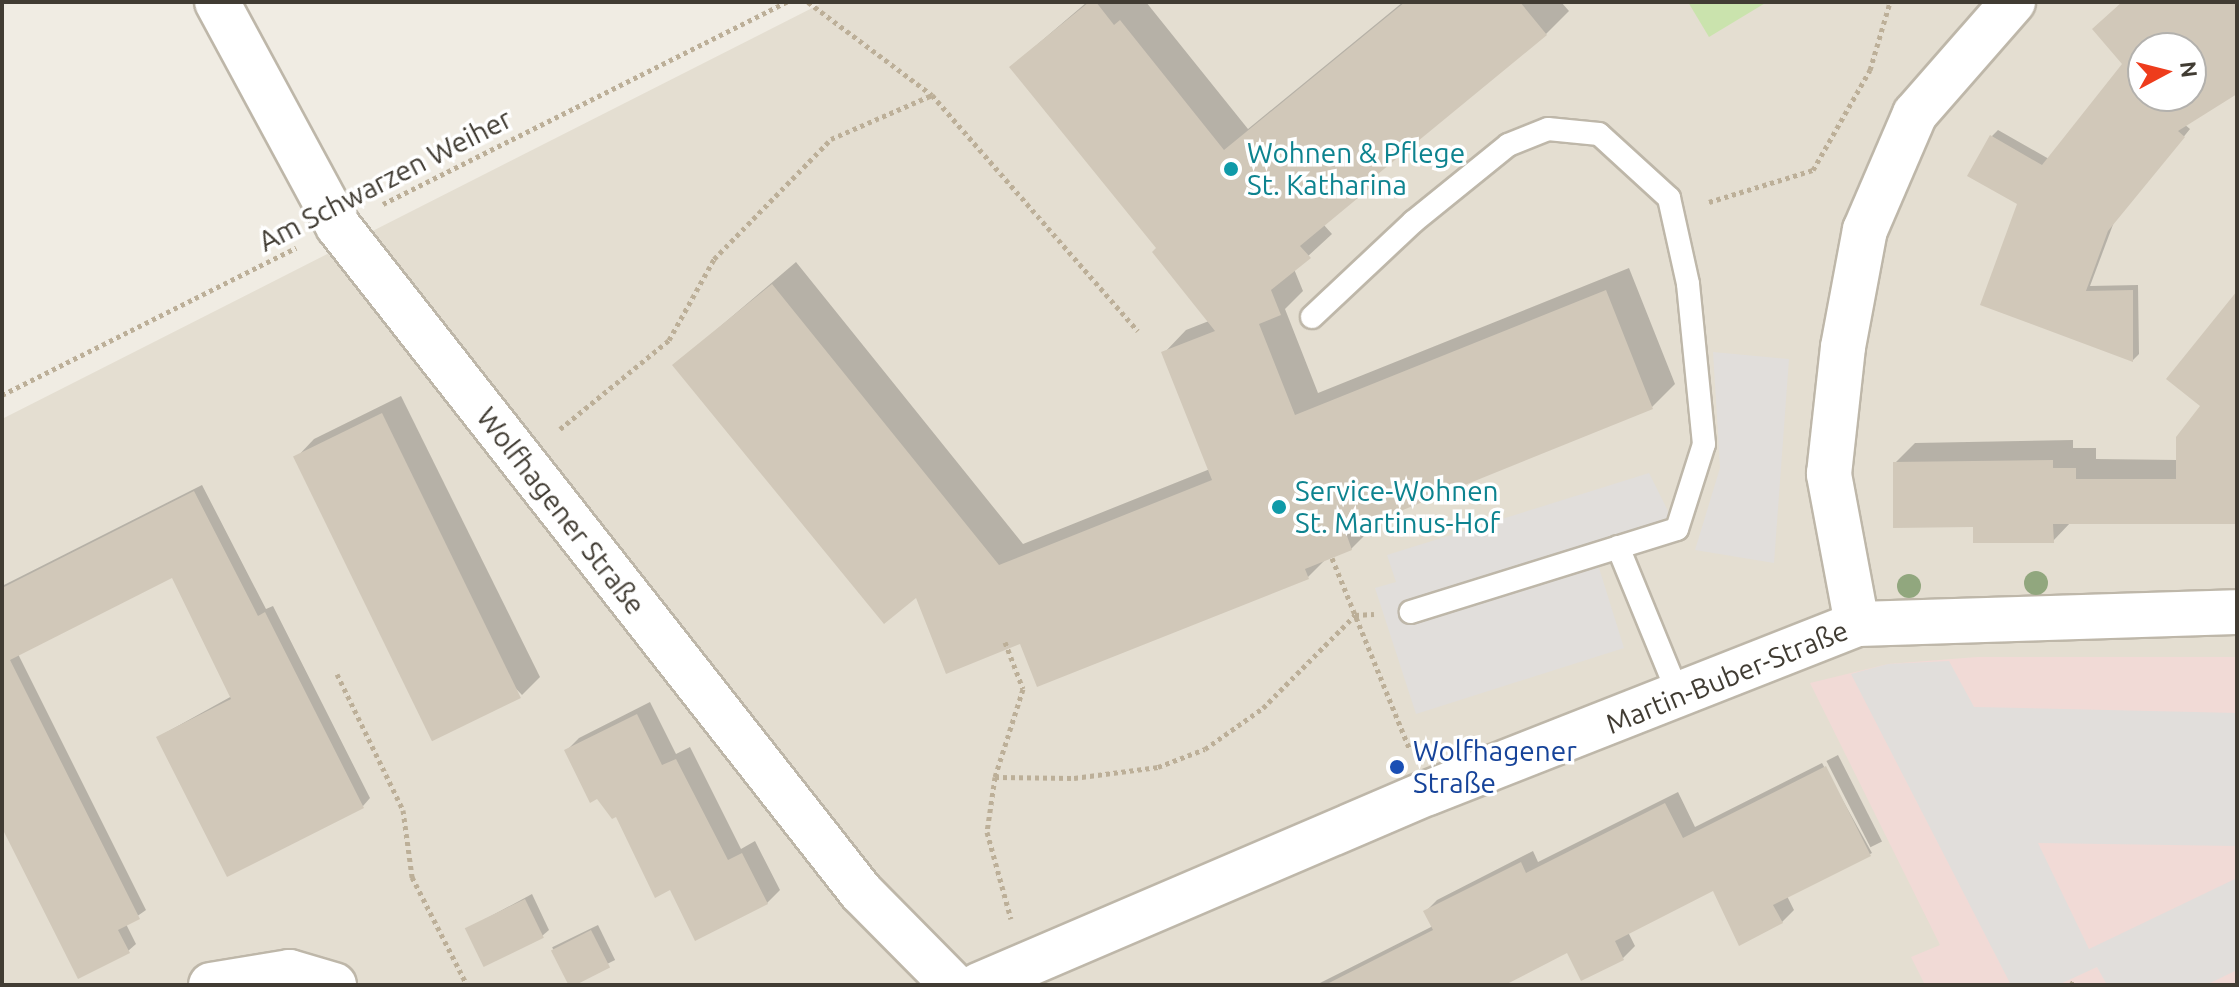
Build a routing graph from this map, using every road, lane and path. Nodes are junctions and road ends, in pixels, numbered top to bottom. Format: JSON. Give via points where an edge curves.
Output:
{"nodes":[{"id":1,"x":217,"y":2,"type":"edge"},
{"id":2,"x":787,"y":2,"type":"edge"},
{"id":3,"x":808,"y":2,"type":"edge"},
{"id":4,"x":1890,"y":2,"type":"edge"},
{"id":5,"x":2013,"y":2,"type":"edge"},
{"id":6,"x":932,"y":95,"type":"junction"},
{"id":7,"x":1669,"y":198,"type":"junction"},
{"id":8,"x":338,"y":226,"type":"junction"},
{"id":9,"x":1312,"y":317,"type":"dead end"},
{"id":10,"x":1138,"y":331,"type":"dead end"},
{"id":11,"x":2,"y":395,"type":"edge"},
{"id":12,"x":521,"y":460,"type":"junction"},
{"id":13,"x":1618,"y":547,"type":"junction"},
{"id":14,"x":1332,"y":558,"type":"dead end"},
{"id":15,"x":1411,"y":612,"type":"dead end"},
{"id":16,"x":2237,"y":612,"type":"edge"},
{"id":17,"x":1355,"y":615,"type":"junction"},
{"id":18,"x":1857,"y":624,"type":"junction"},
{"id":19,"x":1005,"y":642,"type":"dead end"},
{"id":20,"x":337,"y":674,"type":"dead end"},
{"id":21,"x":1680,"y":698,"type":"junction"},
{"id":22,"x":995,"y":777,"type":"junction"},
{"id":23,"x":1428,"y":793,"type":"junction"},
{"id":24,"x":1024,"y":966,"type":"junction"},
{"id":25,"x":211,"y":985,"type":"edge"},
{"id":26,"x":334,"y":985,"type":"edge"},
{"id":27,"x":467,"y":985,"type":"edge"},
{"id":28,"x":953,"y":985,"type":"edge"},
{"id":29,"x":979,"y":985,"type":"edge"}],
"edges":[{"from":1,"to":8,"type":"street","name":"Wolfhagener Straße"},
{"from":2,"to":8,"type":"path","name":"Am Schwarzen Weiher"},
{"from":3,"to":6,"type":"path"},
{"from":4,"to":7,"type":"path","via":[[1870,70],[1813,170],[1693,206]]},
{"from":5,"to":18,"type":"street","via":[[1915,114],[1865,230],[1843,347],[1829,474]]},
{"from":6,"to":10,"type":"path"},
{"from":6,"to":12,"type":"path","via":[[831,139],[714,259],[669,340]]},
{"from":7,"to":9,"type":"lane","via":[[1599,134],[1548,129],[1508,145],[1413,222]]},
{"from":7,"to":13,"type":"lane","via":[[1688,284],[1704,444],[1677,529]]},
{"from":8,"to":11,"type":"path","name":"Am Schwarzen Weiher"},
{"from":8,"to":12,"type":"street","name":"Wolfhagener Straße"},
{"from":12,"to":28,"type":"street","name":"Wolfhagener Straße","via":[[861,892]]},
{"from":13,"to":15,"type":"lane"},
{"from":13,"to":21,"type":"lane"},
{"from":14,"to":17,"type":"path"},
{"from":16,"to":18,"type":"street","name":"Martin-Buber-Straße"},
{"from":17,"to":22,"type":"path","via":[[1263,708],[1205,749],[1144,769],[1074,778]]},
{"from":17,"to":23,"type":"path"},
{"from":18,"to":21,"type":"street","name":"Martin-Buber-Straße"},
{"from":19,"to":22,"type":"path","via":[[1023,689]]},
{"from":20,"to":27,"type":"path","via":[[403,810],[412,877]]},
{"from":21,"to":23,"type":"street","name":"Martin-Buber-Straße"},
{"from":22,"to":24,"type":"path","via":[[987,832]]},
{"from":23,"to":24,"type":"street","name":"Martin-Buber-Straße"},
{"from":24,"to":29,"type":"street","name":"Martin-Buber-Straße"},
{"from":25,"to":26,"type":"street","via":[[290,972]]}]}
